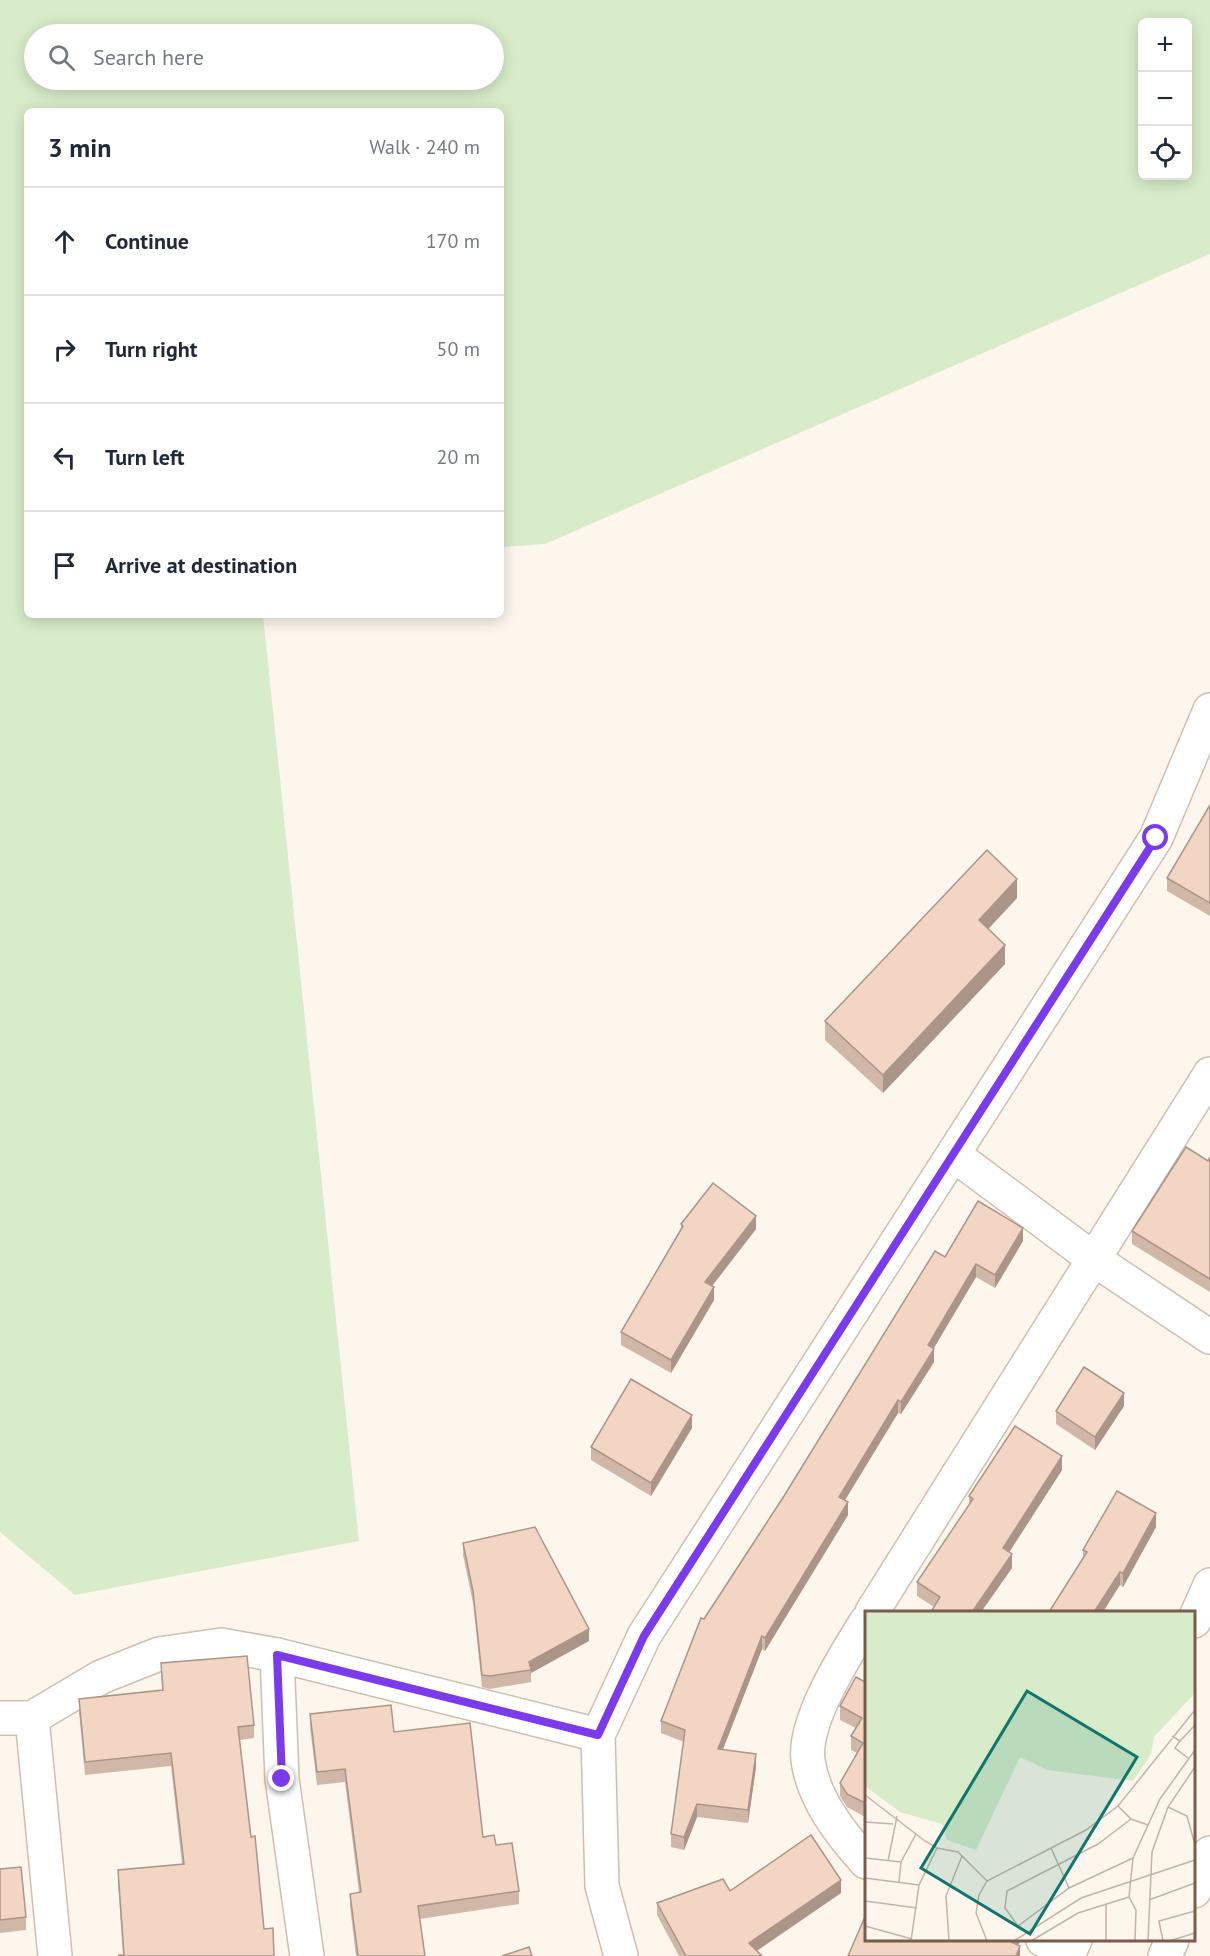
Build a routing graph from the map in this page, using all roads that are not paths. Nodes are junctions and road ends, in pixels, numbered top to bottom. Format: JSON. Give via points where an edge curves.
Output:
{"nodes":[{"id":1,"x":1210,"y":710,"type":"edge"},
{"id":2,"x":1210,"y":1074,"type":"edge"},
{"id":3,"x":954,"y":1155,"type":"junction"},
{"id":4,"x":1095,"y":1260,"type":"junction"},
{"id":5,"x":1210,"y":1337,"type":"edge"},
{"id":6,"x":1210,"y":1584,"type":"edge"},
{"id":7,"x":873,"y":1611,"type":"edge"},
{"id":8,"x":1195,"y":1618,"type":"edge"},
{"id":9,"x":865,"y":1625,"type":"edge"},
{"id":10,"x":277,"y":1655,"type":"junction"},
{"id":11,"x":16,"y":1718,"type":"edge"},
{"id":12,"x":598,"y":1735,"type":"junction"},
{"id":13,"x":1210,"y":1853,"type":"edge"},
{"id":14,"x":865,"y":1860,"type":"edge"},
{"id":15,"x":1195,"y":1889,"type":"edge"},
{"id":16,"x":1045,"y":1941,"type":"edge"},
{"id":17,"x":1074,"y":1941,"type":"edge"},
{"id":18,"x":1172,"y":1941,"type":"edge"},
{"id":19,"x":55,"y":1956,"type":"edge"},
{"id":20,"x":307,"y":1956,"type":"edge"},
{"id":21,"x":621,"y":1956,"type":"edge"},
{"id":22,"x":1165,"y":1956,"type":"edge"}],
"edges":[{"from":1,"to":3,"type":"street","via":[[1156,838]]},
{"from":2,"to":4,"type":"street"},
{"from":3,"to":4,"type":"street"},
{"from":3,"to":12,"type":"street","via":[[644,1636]]},
{"from":4,"to":5,"type":"street"},
{"from":4,"to":7,"type":"street"},
{"from":6,"to":8,"type":"street"},
{"from":9,"to":14,"type":"street","via":[[837,1669],[814,1719],[807,1758],[818,1794],[840,1833]]},
{"from":10,"to":11,"type":"street","via":[[222,1645],[159,1654]]},
{"from":10,"to":12,"type":"street"},
{"from":10,"to":20,"type":"street","via":[[282,1779]]},
{"from":11,"to":19,"type":"street"},
{"from":12,"to":21,"type":"street","via":[[602,1886]]},
{"from":13,"to":15,"type":"street"},
{"from":16,"to":17,"type":"street","via":[[1070,1951]]},
{"from":18,"to":22,"type":"street"}]}
